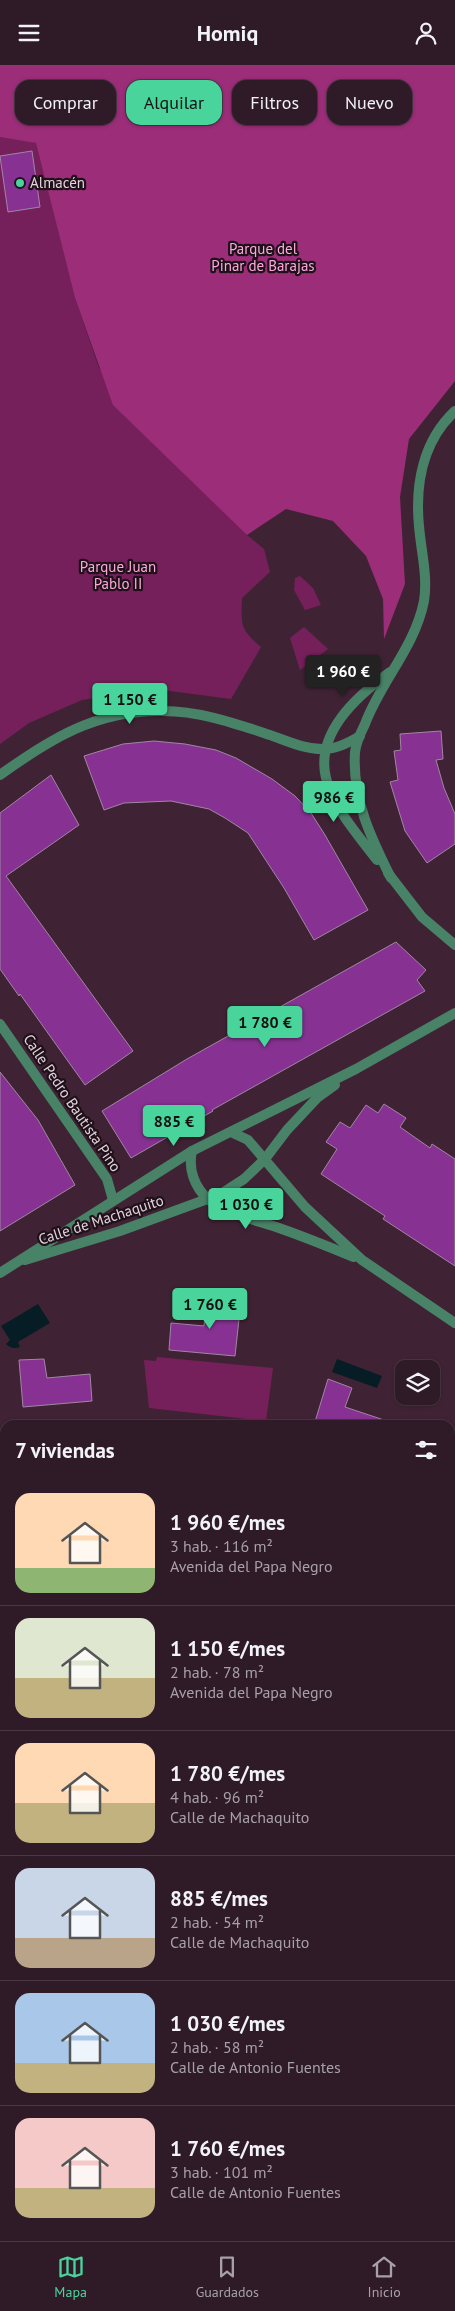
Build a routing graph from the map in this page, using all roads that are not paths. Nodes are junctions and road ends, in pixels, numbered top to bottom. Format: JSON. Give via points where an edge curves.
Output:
{"nodes":[{"id":1,"x":455,"y":411,"type":"edge"},
{"id":2,"x":394,"y":669,"type":"junction"},
{"id":3,"x":360,"y":736,"type":"junction"},
{"id":4,"x":325,"y":749,"type":"junction"},
{"id":5,"x":0,"y":775,"type":"edge"},
{"id":6,"x":391,"y":878,"type":"junction"},
{"id":7,"x":455,"y":945,"type":"edge"},
{"id":8,"x":455,"y":1013,"type":"edge"},
{"id":9,"x":0,"y":1024,"type":"edge"},
{"id":10,"x":356,"y":1069,"type":"junction"},
{"id":11,"x":231,"y":1132,"type":"junction"},
{"id":12,"x":192,"y":1151,"type":"junction"},
{"id":13,"x":265,"y":1159,"type":"junction"},
{"id":14,"x":113,"y":1200,"type":"junction"},
{"id":15,"x":208,"y":1200,"type":"junction"},
{"id":16,"x":362,"y":1260,"type":"junction"},
{"id":17,"x":12,"y":1264,"type":"junction"},
{"id":18,"x":0,"y":1273,"type":"edge"},
{"id":19,"x":455,"y":1323,"type":"edge"}],
"edges":[{"from":1,"to":2,"type":"street","via":[[435,439],[423,464],[418,487],[426,581],[424,600],[419,624]]},
{"from":2,"to":3,"type":"street","via":[[371,706]]},
{"from":2,"to":4,"type":"street","via":[[358,698],[339,721]]},
{"from":3,"to":4,"type":"street"},
{"from":3,"to":6,"type":"street","via":[[355,751],[360,806]]},
{"from":4,"to":5,"type":"street","via":[[295,744],[212,717],[159,711],[126,713],[96,720],[61,734]]},
{"from":4,"to":6,"type":"street","via":[[326,778],[334,797],[346,819]]},
{"from":6,"to":7,"type":"street","via":[[422,917]]},
{"from":8,"to":10,"type":"street","name":"Calle de Machaquito"},
{"from":9,"to":14,"type":"street","name":"Calle Pedro Bautista Pino","via":[[107,1179]]},
{"from":10,"to":11,"type":"street","name":"Calle de Machaquito"},
{"from":10,"to":13,"type":"street","name":"Calle de Machaquito","via":[[317,1098]]},
{"from":11,"to":12,"type":"street","name":"Calle de Machaquito"},
{"from":11,"to":13,"type":"street","via":[[248,1140]]},
{"from":12,"to":14,"type":"street","name":"Calle de Machaquito"},
{"from":12,"to":15,"type":"street","via":[[191,1173]]},
{"from":13,"to":15,"type":"street","name":"Calle de Machaquito","via":[[244,1179]]},
{"from":13,"to":16,"type":"street","via":[[305,1207]]},
{"from":14,"to":17,"type":"street","name":"Calle de Machaquito"},
{"from":15,"to":16,"type":"street","via":[[223,1209]]},
{"from":15,"to":17,"type":"street","name":"Calle de Machaquito"},
{"from":16,"to":19,"type":"street"},
{"from":17,"to":18,"type":"street","name":"Calle de Machaquito"}]}
